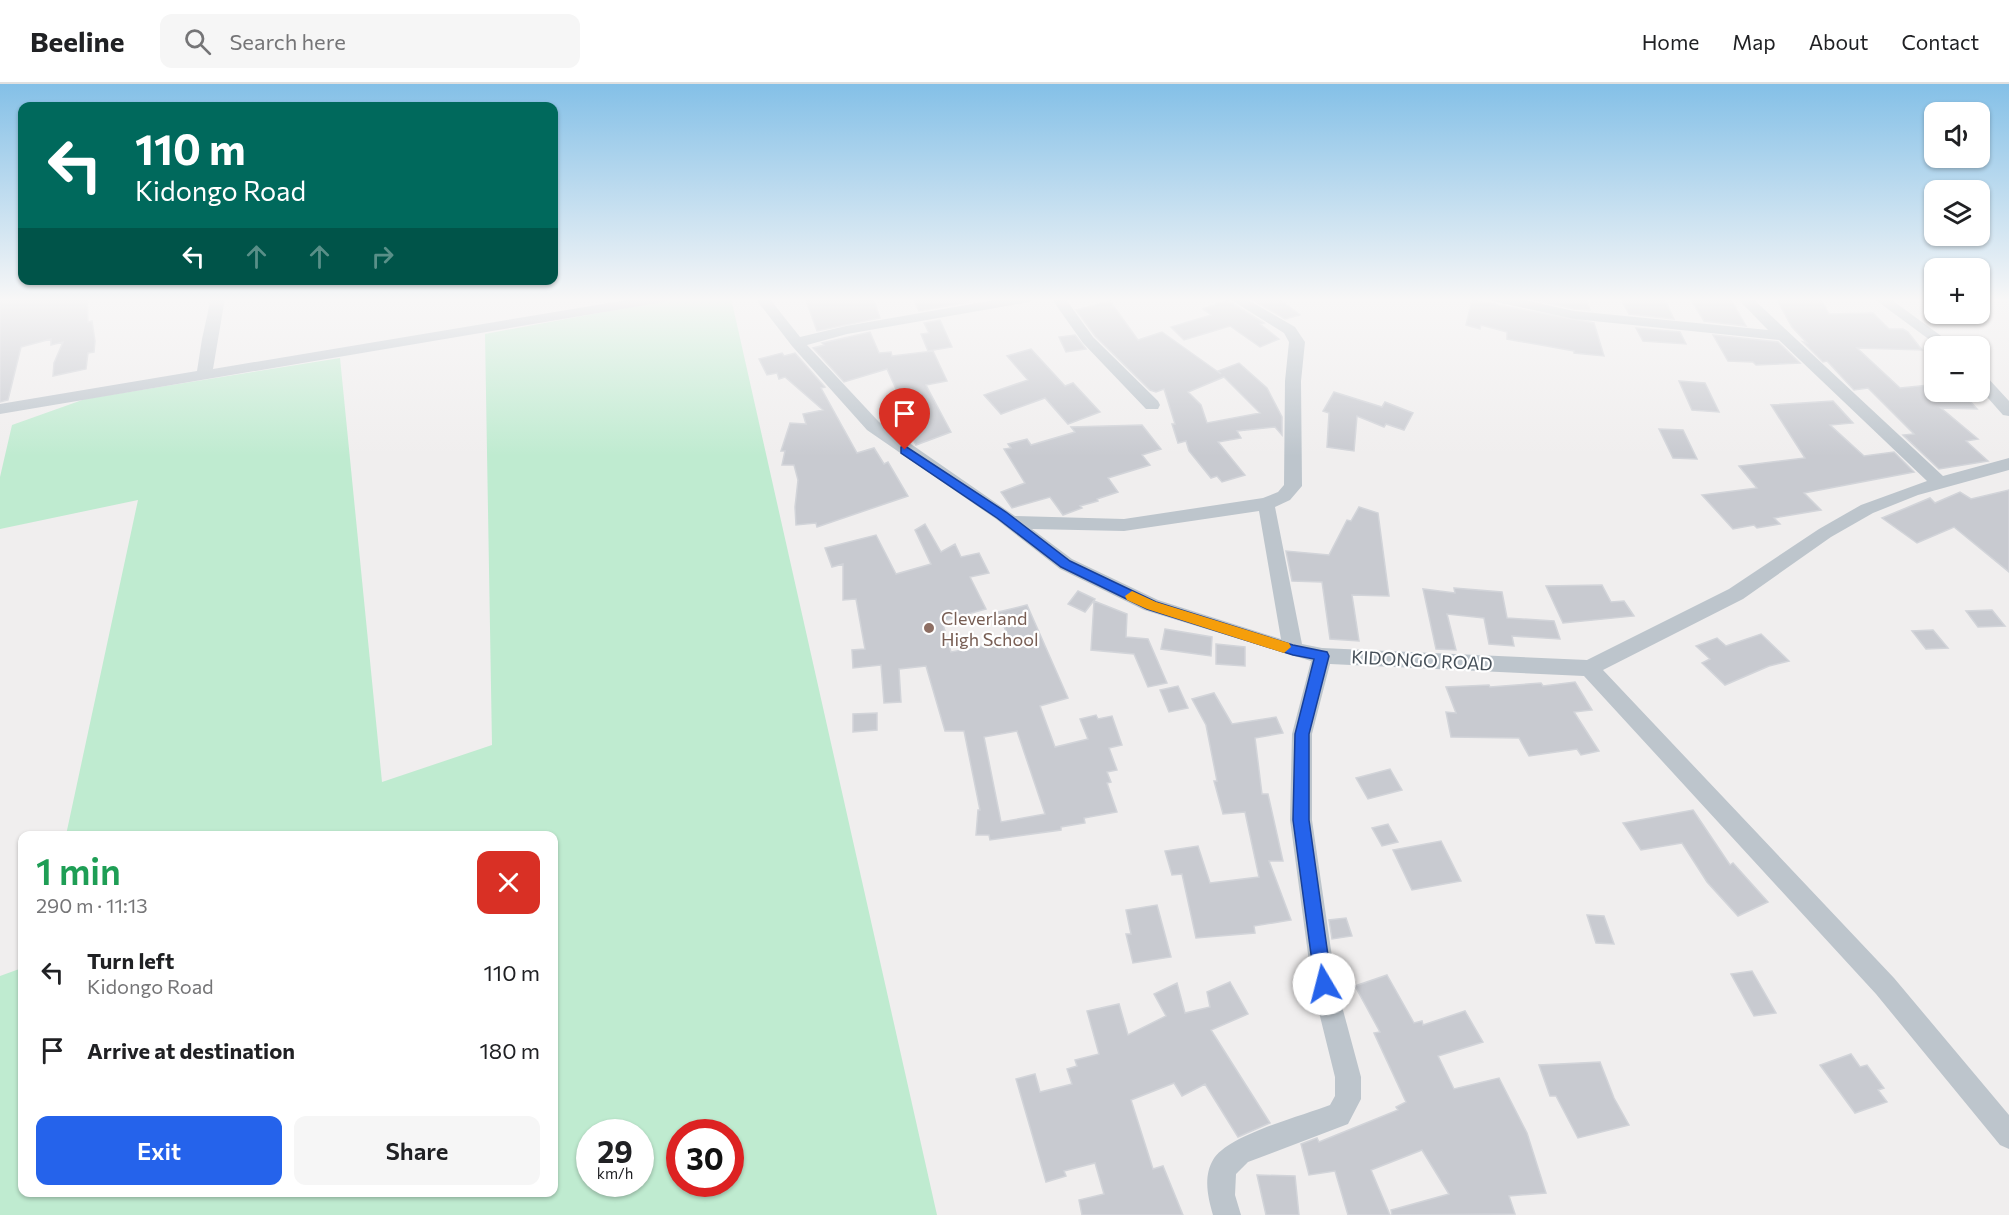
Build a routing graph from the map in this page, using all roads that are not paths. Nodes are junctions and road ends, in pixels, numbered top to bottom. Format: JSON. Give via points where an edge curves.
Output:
{"nodes":[{"id":1,"x":208,"y":351,"type":"edge"},
{"id":2,"x":341,"y":351,"type":"edge"},
{"id":3,"x":804,"y":351,"type":"edge"},
{"id":4,"x":1099,"y":351,"type":"edge"},
{"id":5,"x":1296,"y":351,"type":"edge"},
{"id":6,"x":1799,"y":351,"type":"edge"},
{"id":7,"x":205,"y":373,"type":"junction"},
{"id":8,"x":1990,"y":391,"type":"edge"},
{"id":9,"x":1152,"y":405,"type":"dead end"},
{"id":10,"x":0,"y":409,"type":"edge"},
{"id":11,"x":2009,"y":411,"type":"edge"},
{"id":12,"x":2009,"y":465,"type":"edge"},
{"id":13,"x":1940,"y":483,"type":"junction"},
{"id":14,"x":1266,"y":504,"type":"junction"},
{"id":15,"x":1010,"y":522,"type":"junction"},
{"id":16,"x":1293,"y":650,"type":"junction"},
{"id":17,"x":1322,"y":656,"type":"junction"},
{"id":18,"x":1588,"y":668,"type":"junction"},
{"id":19,"x":2009,"y":1136,"type":"edge"},
{"id":20,"x":1227,"y":1215,"type":"edge"}],
"edges":[{"from":1,"to":7,"type":"street"},
{"from":2,"to":7,"type":"street"},
{"from":3,"to":15,"type":"street","name":"KIDONGO ROAD","via":[[873,426]]},
{"from":4,"to":9,"type":"street"},
{"from":5,"to":14,"type":"street","via":[[1293,486],[1284,496]]},
{"from":6,"to":13,"type":"street"},
{"from":7,"to":10,"type":"street"},
{"from":8,"to":11,"type":"street"},
{"from":12,"to":13,"type":"street","name":"KIDONGO ROAD"},
{"from":13,"to":18,"type":"street","name":"KIDONGO ROAD","via":[[1867,509],[1736,594]]},
{"from":14,"to":15,"type":"street","via":[[1124,525]]},
{"from":14,"to":16,"type":"street"},
{"from":15,"to":16,"type":"street","name":"KIDONGO ROAD","via":[[1066,564],[1151,605]]},
{"from":16,"to":17,"type":"street","name":"KIDONGO ROAD"},
{"from":17,"to":18,"type":"street","name":"KIDONGO ROAD"},
{"from":17,"to":20,"type":"street","via":[[1302,734],[1301,820],[1324,984],[1348,1077],[1347,1099],[1339,1115],[1239,1152],[1223,1168],[1221,1195]]},
{"from":18,"to":19,"type":"street","via":[[1885,986]]}]}
